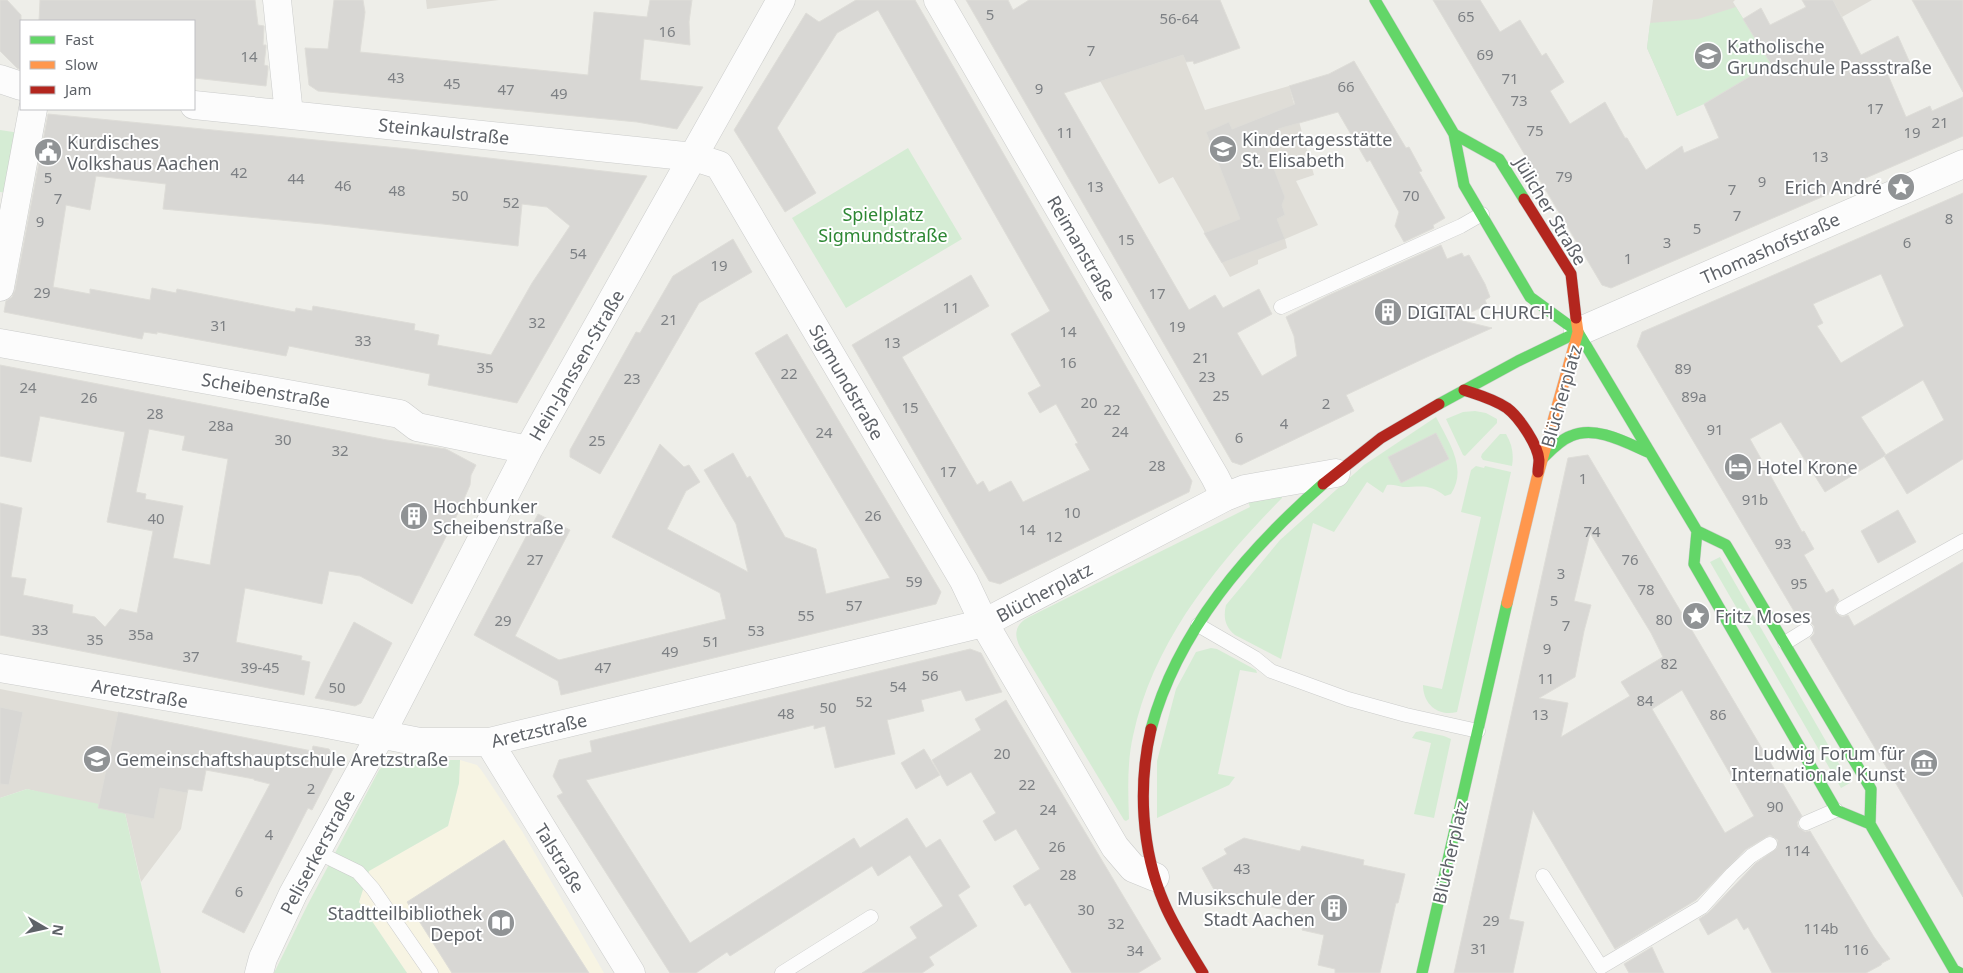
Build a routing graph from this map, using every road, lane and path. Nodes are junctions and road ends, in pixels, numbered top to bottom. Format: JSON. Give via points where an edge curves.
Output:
{"nodes":[{"id":1,"x":277,"y":0,"type":"edge"},
{"id":2,"x":938,"y":0,"type":"edge"},
{"id":3,"x":1375,"y":0,"type":"edge"},
{"id":4,"x":776,"y":3,"type":"edge"},
{"id":5,"x":0,"y":79,"type":"edge"},
{"id":6,"x":20,"y":86,"type":"edge"},
{"id":7,"x":195,"y":105,"type":"edge"},
{"id":8,"x":33,"y":110,"type":"edge"},
{"id":9,"x":289,"y":114,"type":"junction"},
{"id":10,"x":1454,"y":134,"type":"junction"},
{"id":11,"x":694,"y":157,"type":"junction"},
{"id":12,"x":1963,"y":164,"type":"edge"},
{"id":13,"x":1482,"y":214,"type":"junction"},
{"id":14,"x":0,"y":287,"type":"edge"},
{"id":15,"x":1282,"y":307,"type":"dead end"},
{"id":16,"x":1578,"y":332,"type":"junction"},
{"id":17,"x":0,"y":343,"type":"edge"},
{"id":18,"x":1464,"y":390,"type":"junction"},
{"id":19,"x":528,"y":450,"type":"junction"},
{"id":20,"x":1650,"y":453,"type":"junction"},
{"id":21,"x":1544,"y":458,"type":"junction"},
{"id":22,"x":1336,"y":473,"type":"junction"},
{"id":23,"x":1537,"y":478,"type":"junction"},
{"id":24,"x":1225,"y":497,"type":"junction"},
{"id":25,"x":1697,"y":531,"type":"junction"},
{"id":26,"x":1963,"y":541,"type":"edge"},
{"id":27,"x":1843,"y":608,"type":"dead end"},
{"id":28,"x":984,"y":623,"type":"junction"},
{"id":29,"x":1198,"y":626,"type":"junction"},
{"id":30,"x":1806,"y":630,"type":"dead end"},
{"id":31,"x":1785,"y":643,"type":"junction"},
{"id":32,"x":0,"y":668,"type":"edge"},
{"id":33,"x":1478,"y":731,"type":"junction"},
{"id":34,"x":381,"y":734,"type":"junction"},
{"id":35,"x":489,"y":742,"type":"junction"},
{"id":36,"x":1836,"y":810,"type":"junction"},
{"id":37,"x":1806,"y":823,"type":"dead end"},
{"id":38,"x":1870,"y":824,"type":"junction"},
{"id":39,"x":1770,"y":844,"type":"dead end"},
{"id":40,"x":317,"y":852,"type":"junction"},
{"id":41,"x":1543,"y":876,"type":"dead end"},
{"id":42,"x":1155,"y":877,"type":"junction"},
{"id":43,"x":871,"y":917,"type":"dead end"},
{"id":44,"x":1196,"y":971,"type":"edge"},
{"id":45,"x":1954,"y":971,"type":"edge"},
{"id":46,"x":259,"y":973,"type":"edge"},
{"id":47,"x":431,"y":973,"type":"edge"},
{"id":48,"x":631,"y":973,"type":"edge"},
{"id":49,"x":782,"y":973,"type":"edge"},
{"id":50,"x":1422,"y":973,"type":"edge"}],
"edges":[{"from":1,"to":9,"type":"street"},
{"from":2,"to":24,"type":"street","name":"Reimanstraße"},
{"from":3,"to":10,"type":"main road","name":"Jülicher Straße"},
{"from":4,"to":11,"type":"street","name":"Hein-Janssen-Straße"},
{"from":5,"to":6,"type":"street"},
{"from":7,"to":9,"type":"street","name":"Steinkaulstraße"},
{"from":8,"to":14,"type":"street"},
{"from":9,"to":11,"type":"street","name":"Steinkaulstraße"},
{"from":10,"to":13,"type":"main road","name":"Jülicher Straße","via":[[1464,185]]},
{"from":10,"to":16,"type":"main road","name":"Jülicher Straße","via":[[1499,159],[1571,274]]},
{"from":11,"to":19,"type":"street","name":"Hein-Janssen-Straße"},
{"from":11,"to":28,"type":"street","name":"Sigmundstraße","via":[[720,164],[964,581]]},
{"from":12,"to":16,"type":"street","name":"Thomashofstraße"},
{"from":13,"to":15,"type":"lane"},
{"from":13,"to":16,"type":"main road","name":"Jülicher Straße","via":[[1530,297]]},
{"from":16,"to":18,"type":"main road","name":"Blücherplatz"},
{"from":16,"to":20,"type":"main road","name":"Jülicher Straße"},
{"from":16,"to":21,"type":"main road","name":"Blücherplatz"},
{"from":17,"to":19,"type":"street","name":"Scheibenstraße","via":[[400,414],[417,427]]},
{"from":18,"to":22,"type":"main road","name":"Blücherplatz","via":[[1372,445]]},
{"from":18,"to":23,"type":"main road","via":[[1487,397],[1514,414],[1532,441],[1539,460]]},
{"from":19,"to":34,"type":"street","name":"Hein-Janssen-Straße"},
{"from":20,"to":21,"type":"main road","via":[[1594,432],[1562,440]]},
{"from":20,"to":25,"type":"main road","name":"Jülicher Straße"},
{"from":21,"to":23,"type":"main road","name":"Blücherplatz"},
{"from":22,"to":24,"type":"street","name":"Blücherplatz","via":[[1245,489]]},
{"from":22,"to":29,"type":"main road","name":"Blücherplatz","via":[[1254,552]]},
{"from":23,"to":33,"type":"main road","name":"Blücherplatz"},
{"from":24,"to":28,"type":"street","name":"Blücherplatz"},
{"from":25,"to":31,"type":"main road","via":[[1726,545]]},
{"from":25,"to":36,"type":"main road","via":[[1694,564]]},
{"from":26,"to":27,"type":"lane"},
{"from":28,"to":35,"type":"street","name":"Aretzstraße"},
{"from":28,"to":42,"type":"street","name":"Blücherplatz","via":[[1116,847],[1133,868]]},
{"from":29,"to":33,"type":"lane","via":[[1255,658],[1271,671],[1289,678],[1406,716]]},
{"from":29,"to":42,"type":"main road","name":"Blücherplatz","via":[[1163,692],[1147,753],[1145,816]]},
{"from":30,"to":31,"type":"lane"},
{"from":31,"to":38,"type":"main road","via":[[1871,789]]},
{"from":32,"to":34,"type":"street","name":"Aretzstraße"},
{"from":33,"to":50,"type":"main road","name":"Blücherplatz"},
{"from":34,"to":35,"type":"street","name":"Aretzstraße","via":[[420,742]]},
{"from":34,"to":40,"type":"street","name":"Peliserkerstraße"},
{"from":35,"to":48,"type":"street","name":"Talstraße"},
{"from":36,"to":37,"type":"lane"},
{"from":36,"to":38,"type":"main road"},
{"from":38,"to":45,"type":"main road"},
{"from":39,"to":41,"type":"lane","via":[[1751,856],[1702,907],[1601,967]]},
{"from":40,"to":46,"type":"street","name":"Peliserkerstraße","via":[[263,958]]},
{"from":40,"to":47,"type":"lane","via":[[358,872]]},
{"from":42,"to":44,"type":"main road","name":"Blücherplatz"},
{"from":43,"to":49,"type":"lane"}]}
